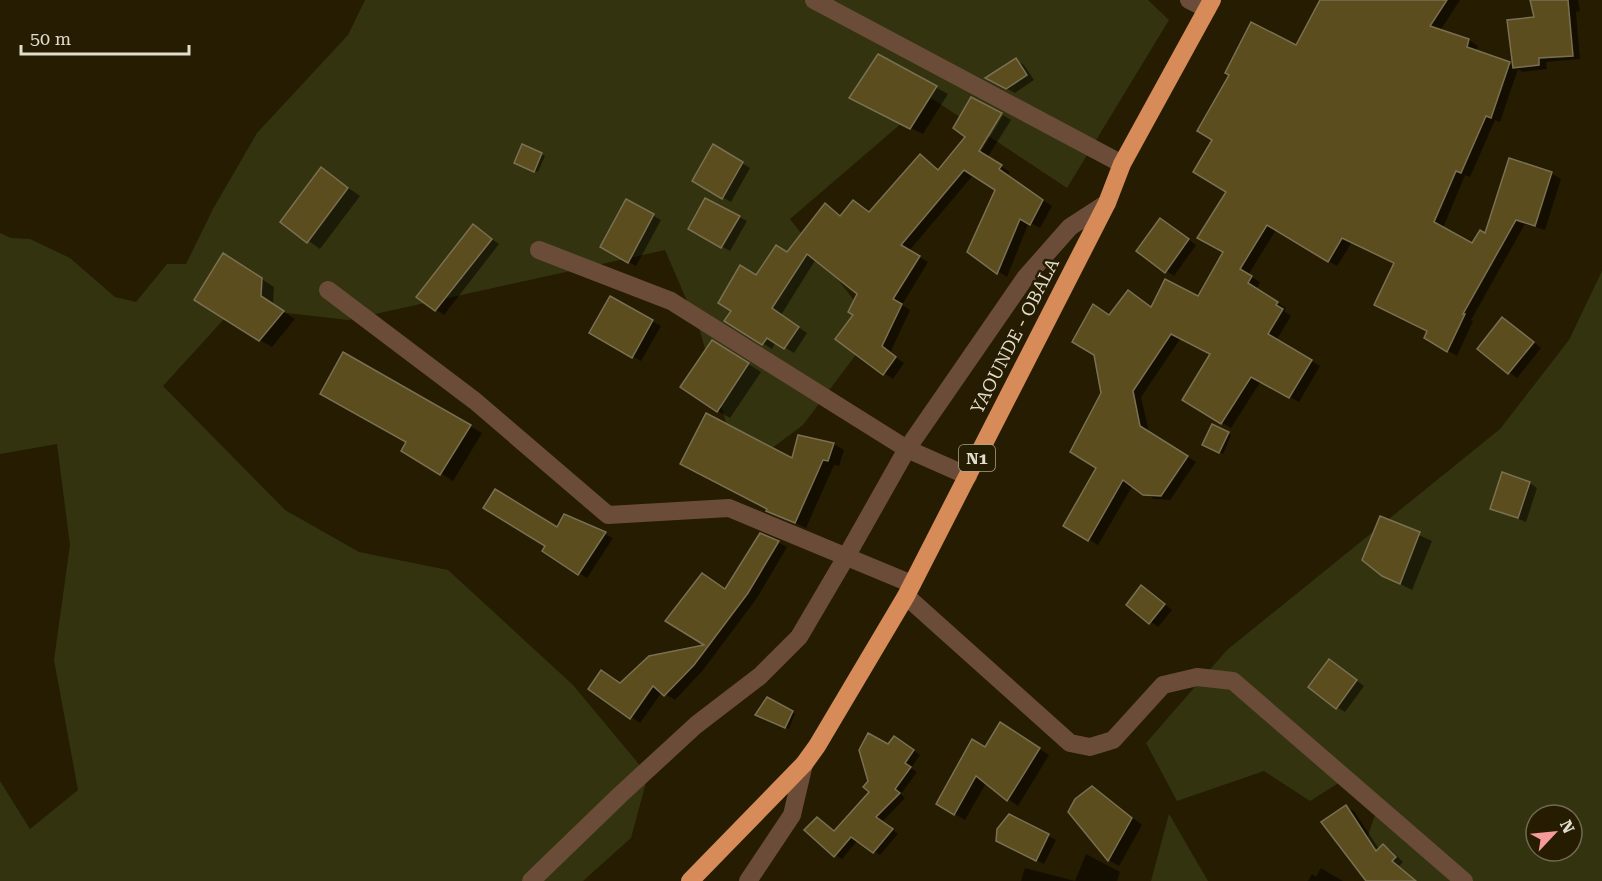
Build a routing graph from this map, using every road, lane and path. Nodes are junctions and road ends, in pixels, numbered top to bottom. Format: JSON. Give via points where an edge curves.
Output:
{"nodes":[{"id":1,"x":814,"y":0,"type":"edge"},
{"id":2,"x":1189,"y":0,"type":"edge"},
{"id":3,"x":1210,"y":4,"type":"edge"},
{"id":4,"x":1122,"y":164,"type":"junction"},
{"id":5,"x":1107,"y":203,"type":"junction"},
{"id":6,"x":539,"y":250,"type":"dead end"},
{"id":7,"x":328,"y":290,"type":"dead end"},
{"id":8,"x":907,"y":449,"type":"junction"},
{"id":9,"x":968,"y":476,"type":"junction"},
{"id":10,"x":846,"y":557,"type":"junction"},
{"id":11,"x":909,"y":590,"type":"junction"},
{"id":12,"x":804,"y":764,"type":"junction"},
{"id":13,"x":531,"y":881,"type":"edge"},
{"id":14,"x":690,"y":881,"type":"edge"},
{"id":15,"x":748,"y":881,"type":"edge"},
{"id":16,"x":1464,"y":881,"type":"edge"}],
"edges":[{"from":1,"to":4,"type":"street"},
{"from":2,"to":3,"type":"street"},
{"from":3,"to":4,"type":"highway","name":"YAOUNDE - OBALA","number":"N1"},
{"from":4,"to":5,"type":"highway","name":"YAOUNDE - OBALA","number":"N1"},
{"from":5,"to":8,"type":"street","via":[[1070,227],[1025,278]]},
{"from":5,"to":9,"type":"highway","name":"YAOUNDE - OBALA","number":"N1"},
{"from":6,"to":8,"type":"street","via":[[671,301]]},
{"from":7,"to":10,"type":"street","via":[[475,401],[608,515],[729,508]]},
{"from":8,"to":9,"type":"street"},
{"from":8,"to":10,"type":"street"},
{"from":9,"to":11,"type":"highway","name":"YAOUNDE - OBALA","number":"N1"},
{"from":10,"to":11,"type":"street"},
{"from":10,"to":13,"type":"street","via":[[799,637],[760,676],[687,733]]},
{"from":11,"to":12,"type":"highway","name":"YAOUNDE - OBALA","number":"N1"},
{"from":11,"to":16,"type":"street","via":[[1070,742],[1090,747],[1113,740],[1163,685],[1197,677],[1233,681]]},
{"from":12,"to":14,"type":"highway","name":"YAOUNDE - OBALA","number":"N1"},
{"from":12,"to":15,"type":"street","via":[[792,815]]}]}
